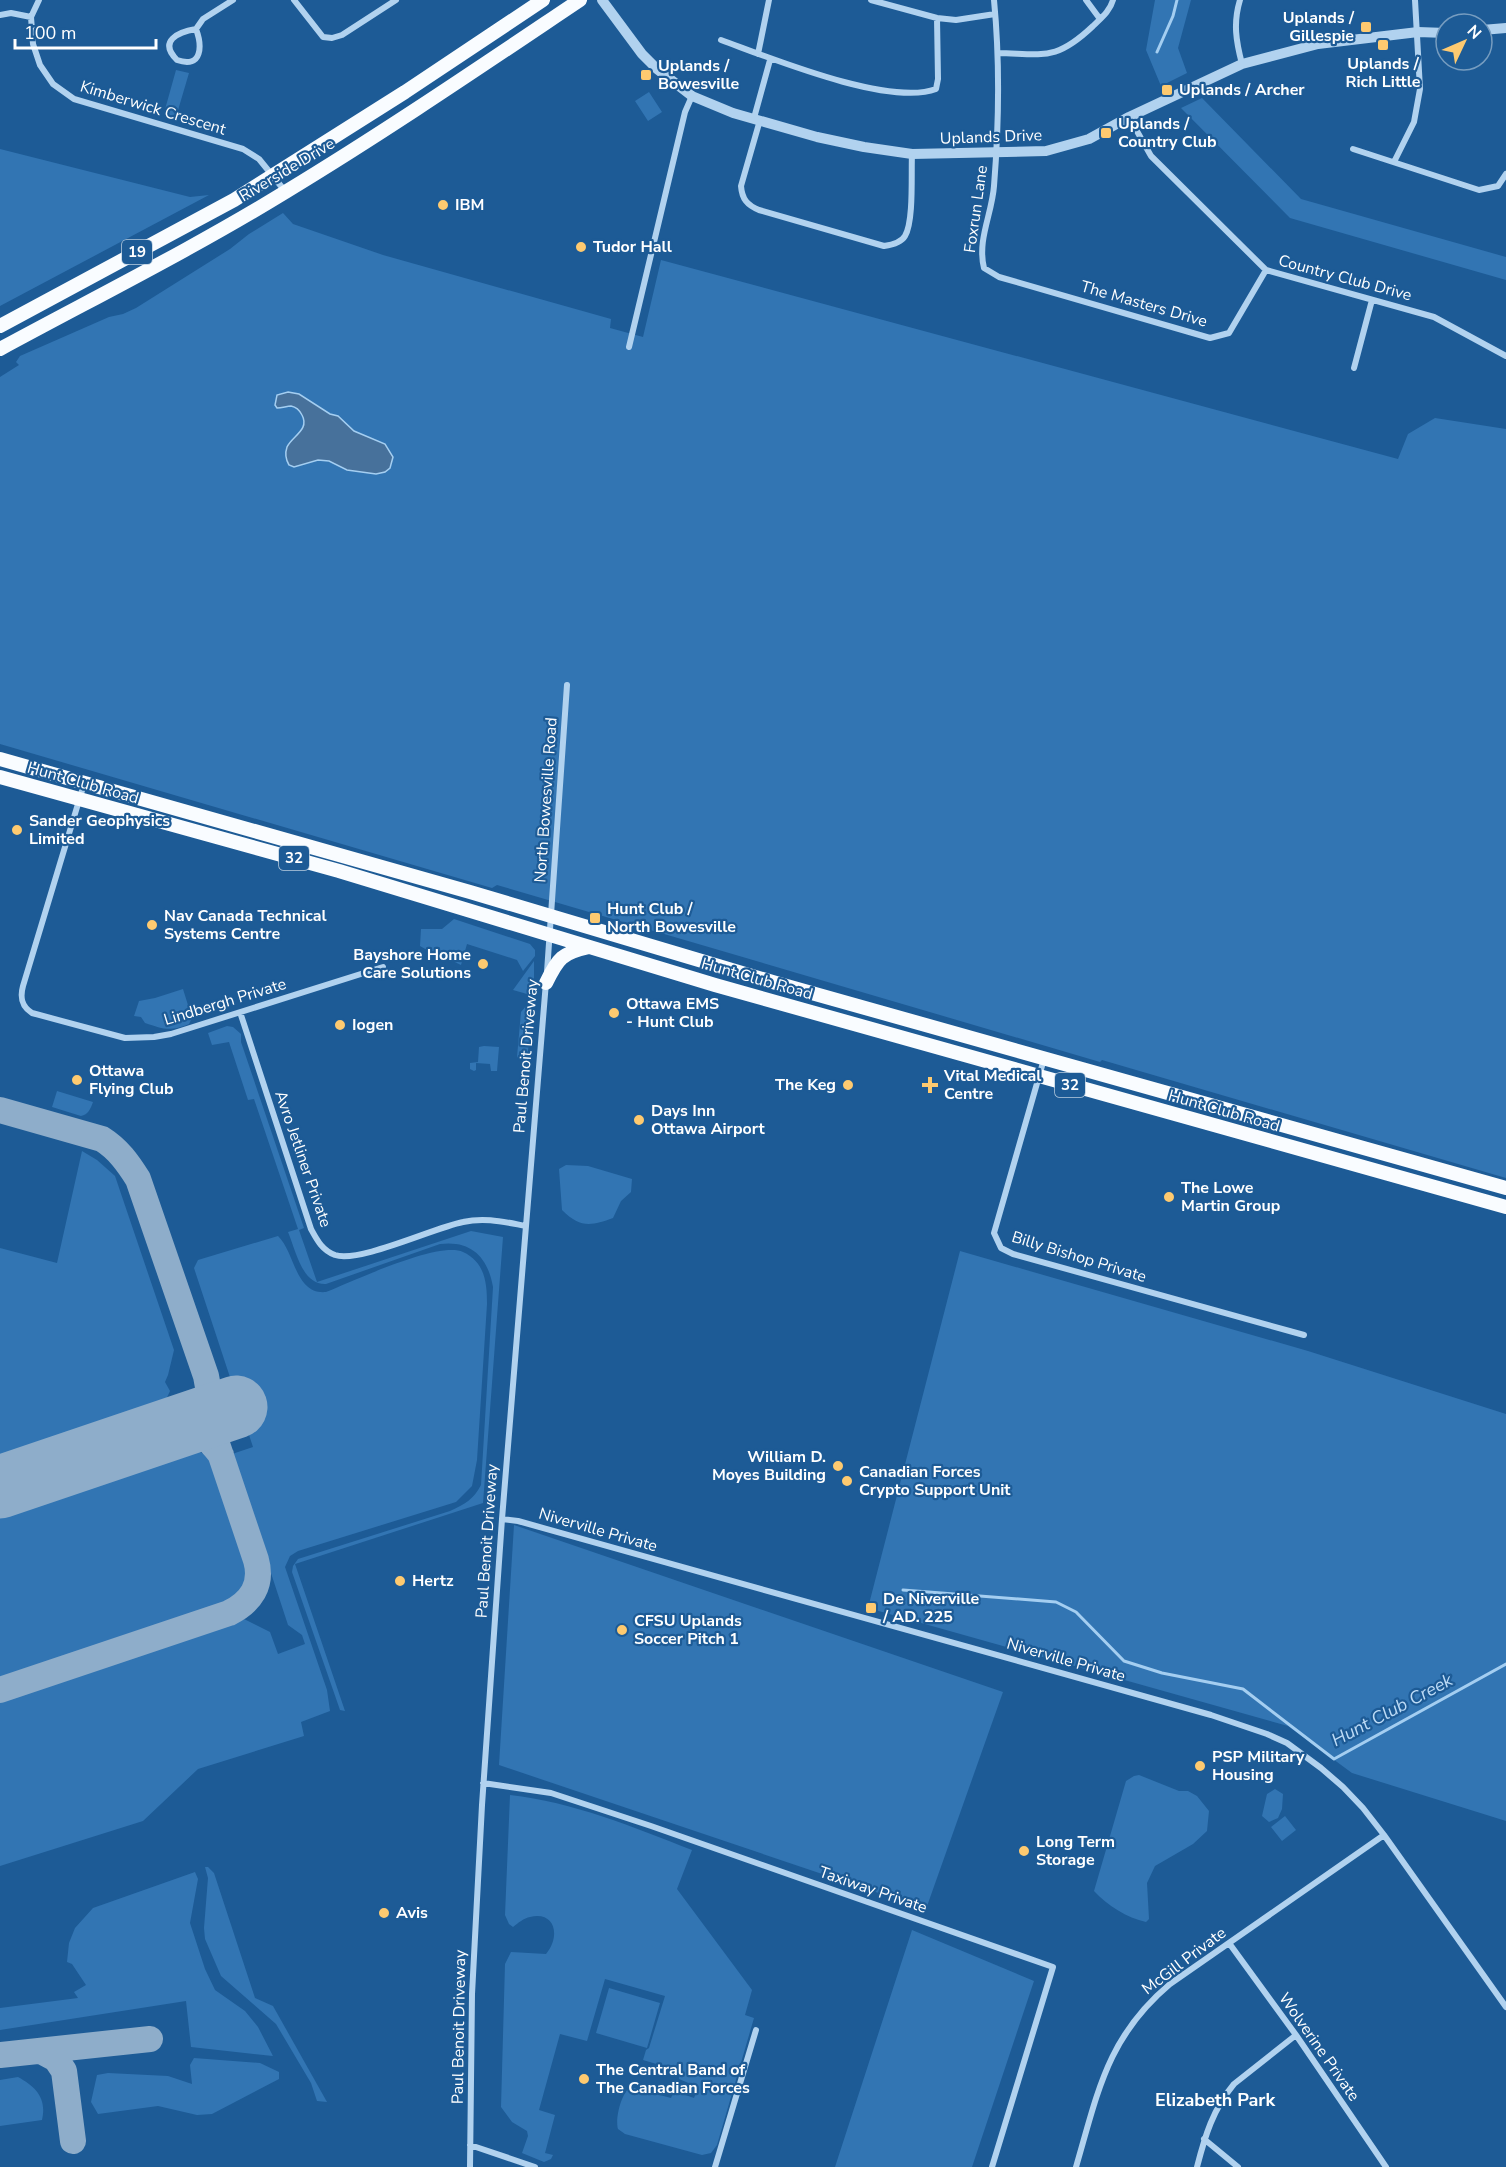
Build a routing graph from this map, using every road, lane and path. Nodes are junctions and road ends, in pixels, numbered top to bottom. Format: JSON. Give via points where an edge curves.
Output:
{"nodes":[{"id":1,"x":39,"y":0,"type":"edge"},
{"id":2,"x":233,"y":0,"type":"edge"},
{"id":3,"x":294,"y":0,"type":"edge"},
{"id":4,"x":396,"y":0,"type":"edge"},
{"id":5,"x":543,"y":0,"type":"edge"},
{"id":6,"x":580,"y":0,"type":"edge"},
{"id":7,"x":602,"y":0,"type":"edge"},
{"id":8,"x":769,"y":0,"type":"edge"},
{"id":9,"x":871,"y":0,"type":"edge"},
{"id":10,"x":994,"y":0,"type":"edge"},
{"id":11,"x":1086,"y":0,"type":"edge"},
{"id":12,"x":1113,"y":0,"type":"edge"},
{"id":13,"x":1240,"y":0,"type":"edge"},
{"id":14,"x":1416,"y":0,"type":"edge"},
{"id":15,"x":995,"y":14,"type":"junction"},
{"id":16,"x":0,"y":15,"type":"edge"},
{"id":17,"x":32,"y":17,"type":"junction"},
{"id":18,"x":937,"y":18,"type":"junction"},
{"id":19,"x":1100,"y":19,"type":"junction"},
{"id":20,"x":196,"y":29,"type":"junction"},
{"id":21,"x":1418,"y":32,"type":"junction"},
{"id":22,"x":1434,"y":33,"type":"edge"},
{"id":23,"x":721,"y":40,"type":"dead end"},
{"id":24,"x":998,"y":53,"type":"junction"},
{"id":25,"x":758,"y":54,"type":"junction"},
{"id":26,"x":770,"y":60,"type":"junction"},
{"id":27,"x":1242,"y":64,"type":"junction"},
{"id":28,"x":692,"y":96,"type":"junction"},
{"id":29,"x":1129,"y":117,"type":"junction"},
{"id":30,"x":757,"y":119,"type":"junction"},
{"id":31,"x":1353,"y":149,"type":"dead end"},
{"id":32,"x":997,"y":153,"type":"junction"},
{"id":33,"x":912,"y":154,"type":"junction"},
{"id":34,"x":1394,"y":162,"type":"junction"},
{"id":35,"x":1506,"y":174,"type":"edge"},
{"id":36,"x":272,"y":176,"type":"junction"},
{"id":37,"x":286,"y":192,"type":"junction"},
{"id":38,"x":984,"y":268,"type":"joint"},
{"id":39,"x":1266,"y":270,"type":"junction"},
{"id":40,"x":1372,"y":300,"type":"junction"},
{"id":41,"x":0,"y":326,"type":"edge"},
{"id":42,"x":629,"y":347,"type":"dead end"},
{"id":43,"x":0,"y":349,"type":"edge"},
{"id":44,"x":1506,"y":356,"type":"edge"},
{"id":45,"x":1354,"y":368,"type":"dead end"},
{"id":46,"x":567,"y":685,"type":"dead end"},
{"id":47,"x":0,"y":759,"type":"edge"},
{"id":48,"x":0,"y":777,"type":"edge"},
{"id":49,"x":85,"y":782,"type":"junction"},
{"id":50,"x":80,"y":799,"type":"junction"},
{"id":51,"x":552,"y":918,"type":"junction"},
{"id":52,"x":550,"y":934,"type":"junction"},
{"id":53,"x":590,"y":947,"type":"junction"},
{"id":54,"x":383,"y":967,"type":"dead end"},
{"id":55,"x":546,"y":983,"type":"junction"},
{"id":56,"x":240,"y":1012,"type":"junction"},
{"id":57,"x":1044,"y":1059,"type":"junction"},
{"id":58,"x":1039,"y":1076,"type":"junction"},
{"id":59,"x":1506,"y":1188,"type":"edge"},
{"id":60,"x":1506,"y":1207,"type":"edge"},
{"id":61,"x":526,"y":1226,"type":"junction"},
{"id":62,"x":1304,"y":1335,"type":"dead end"},
{"id":63,"x":502,"y":1519,"type":"junction"},
{"id":64,"x":483,"y":1783,"type":"junction"},
{"id":65,"x":1384,"y":1835,"type":"junction"},
{"id":66,"x":1228,"y":1943,"type":"junction"},
{"id":67,"x":1506,"y":2007,"type":"edge"},
{"id":68,"x":756,"y":2030,"type":"dead end"},
{"id":69,"x":1296,"y":2035,"type":"junction"},
{"id":70,"x":1204,"y":2139,"type":"junction"},
{"id":71,"x":470,"y":2145,"type":"junction"},
{"id":72,"x":470,"y":2167,"type":"edge"},
{"id":73,"x":535,"y":2167,"type":"edge"},
{"id":74,"x":715,"y":2167,"type":"edge"},
{"id":75,"x":992,"y":2167,"type":"edge"},
{"id":76,"x":1076,"y":2167,"type":"edge"},
{"id":77,"x":1197,"y":2167,"type":"edge"},
{"id":78,"x":1238,"y":2167,"type":"edge"},
{"id":79,"x":1386,"y":2167,"type":"edge"}],
"edges":[{"from":1,"to":17,"type":"street","name":"Kimberwick Crescent"},
{"from":2,"to":20,"type":"street"},
{"from":3,"to":4,"type":"street","via":[[323,36],[332,38]]},
{"from":5,"to":36,"type":"main road","name":"Riverside Drive","number":"19"},
{"from":6,"to":37,"type":"main road","name":"Riverside Drive","number":"19"},
{"from":7,"to":28,"type":"street","name":"Uplands Drive","via":[[642,54]]},
{"from":8,"to":25,"type":"street"},
{"from":9,"to":18,"type":"street"},
{"from":10,"to":15,"type":"street","name":"Foxrun Lane"},
{"from":11,"to":19,"type":"street"},
{"from":12,"to":19,"type":"street"},
{"from":13,"to":27,"type":"street","via":[[1235,32]]},
{"from":14,"to":21,"type":"street"},
{"from":15,"to":18,"type":"street","via":[[956,20]]},
{"from":15,"to":24,"type":"street","name":"Foxrun Lane"},
{"from":16,"to":17,"type":"street"},
{"from":17,"to":36,"type":"street","name":"Kimberwick Crescent","via":[[33,44],[40,65],[53,84],[74,99],[243,149],[259,159]]},
{"from":18,"to":26,"type":"street","via":[[938,79],[936,89],[925,93],[863,87]]},
{"from":19,"to":24,"type":"street","via":[[1058,52]]},
{"from":20,"to":20,"type":"street","via":[[177,33],[171,40],[170,50],[177,60],[188,62],[199,54]]},
{"from":21,"to":22,"type":"street","name":"Uplands Drive"},
{"from":21,"to":27,"type":"street","name":"Uplands Drive","via":[[1318,44]]},
{"from":21,"to":34,"type":"street","via":[[1420,89],[1414,122]]},
{"from":23,"to":25,"type":"street"},
{"from":24,"to":32,"type":"street","name":"Foxrun Lane"},
{"from":25,"to":26,"type":"street"},
{"from":26,"to":30,"type":"street"},
{"from":27,"to":29,"type":"street","name":"Uplands Drive"},
{"from":28,"to":30,"type":"street","name":"Uplands Drive"},
{"from":28,"to":42,"type":"street"},
{"from":29,"to":32,"type":"street","name":"Uplands Drive","via":[[1089,140],[1068,146]]},
{"from":29,"to":39,"type":"street","name":"Country Club Drive","via":[[1151,156]]},
{"from":30,"to":33,"type":"street","name":"Uplands Drive","via":[[817,137]]},
{"from":30,"to":33,"type":"street","via":[[741,186],[749,206],[884,246],[905,236],[910,218]]},
{"from":31,"to":34,"type":"street"},
{"from":32,"to":33,"type":"street","name":"Uplands Drive"},
{"from":32,"to":38,"type":"street","name":"Foxrun Lane","via":[[994,190],[981,247]]},
{"from":34,"to":35,"type":"street","via":[[1479,190],[1498,186]]},
{"from":36,"to":37,"type":"street","name":"Kimberwick Crescent"},
{"from":36,"to":41,"type":"main road","name":"Riverside Drive","number":"19"},
{"from":37,"to":43,"type":"main road","name":"Riverside Drive","number":"19"},
{"from":38,"to":39,"type":"street","name":"The Masters Drive","via":[[999,277],[1210,338],[1229,333]]},
{"from":39,"to":40,"type":"street","name":"Country Club Drive"},
{"from":40,"to":44,"type":"street","name":"Country Club Drive","via":[[1434,317]]},
{"from":40,"to":45,"type":"street"},
{"from":46,"to":51,"type":"street","name":"North Bowesville Road"},
{"from":47,"to":49,"type":"main road","name":"Hunt Club Road","number":"32"},
{"from":48,"to":50,"type":"main road","name":"Hunt Club Road","number":"32"},
{"from":49,"to":50,"type":"street","name":"Lindbergh Private"},
{"from":49,"to":51,"type":"main road","name":"Hunt Club Road","number":"32"},
{"from":50,"to":52,"type":"main road","name":"Hunt Club Road","number":"32"},
{"from":50,"to":56,"type":"street","name":"Lindbergh Private","via":[[23,986],[25,1007],[48,1018],[136,1039],[171,1034]]},
{"from":51,"to":52,"type":"street","name":"Paul Benoit Driveway"},
{"from":51,"to":57,"type":"main road","name":"Hunt Club Road","number":"32"},
{"from":52,"to":53,"type":"main road","name":"Hunt Club Road","number":"32"},
{"from":52,"to":55,"type":"street","name":"Paul Benoit Driveway"},
{"from":53,"to":55,"type":"main road","via":[[565,954]]},
{"from":53,"to":58,"type":"main road","name":"Hunt Club Road","number":"32"},
{"from":54,"to":56,"type":"street","name":"Lindbergh Private"},
{"from":55,"to":61,"type":"street","name":"Paul Benoit Driveway"},
{"from":56,"to":61,"type":"street","name":"Avro Jetliner Private","via":[[311,1229],[320,1246],[335,1255],[354,1257],[463,1222],[490,1219]]},
{"from":57,"to":58,"type":"street","name":"Billy Bishop Private"},
{"from":57,"to":59,"type":"main road","name":"Hunt Club Road","number":"32"},
{"from":58,"to":60,"type":"main road","name":"Hunt Club Road","number":"32"},
{"from":58,"to":62,"type":"street","name":"Billy Bishop Private","via":[[994,1233],[1001,1248]]},
{"from":61,"to":63,"type":"street","name":"Paul Benoit Driveway"},
{"from":63,"to":64,"type":"street","name":"Paul Benoit Driveway"},
{"from":63,"to":65,"type":"street","name":"Niverville Private","via":[[1211,1715],[1267,1734],[1287,1743],[1321,1768],[1360,1804]]},
{"from":64,"to":71,"type":"street","name":"Paul Benoit Driveway","via":[[472,1994]]},
{"from":64,"to":75,"type":"street","name":"Taxiway Private","via":[[550,1793],[1053,1967]]},
{"from":65,"to":66,"type":"street","name":"McGill Private"},
{"from":65,"to":67,"type":"street","name":"Niverville Private"},
{"from":66,"to":69,"type":"street","name":"Wolverine Private"},
{"from":66,"to":76,"type":"street","name":"McGill Private","via":[[1158,1994],[1126,2031],[1105,2071]]},
{"from":68,"to":74,"type":"street"},
{"from":69,"to":70,"type":"street","via":[[1234,2084],[1211,2119]]},
{"from":69,"to":79,"type":"street","name":"Wolverine Private"},
{"from":70,"to":77,"type":"street"},
{"from":70,"to":78,"type":"street"},
{"from":71,"to":72,"type":"street","name":"Paul Benoit Driveway"},
{"from":71,"to":73,"type":"street"}]}
